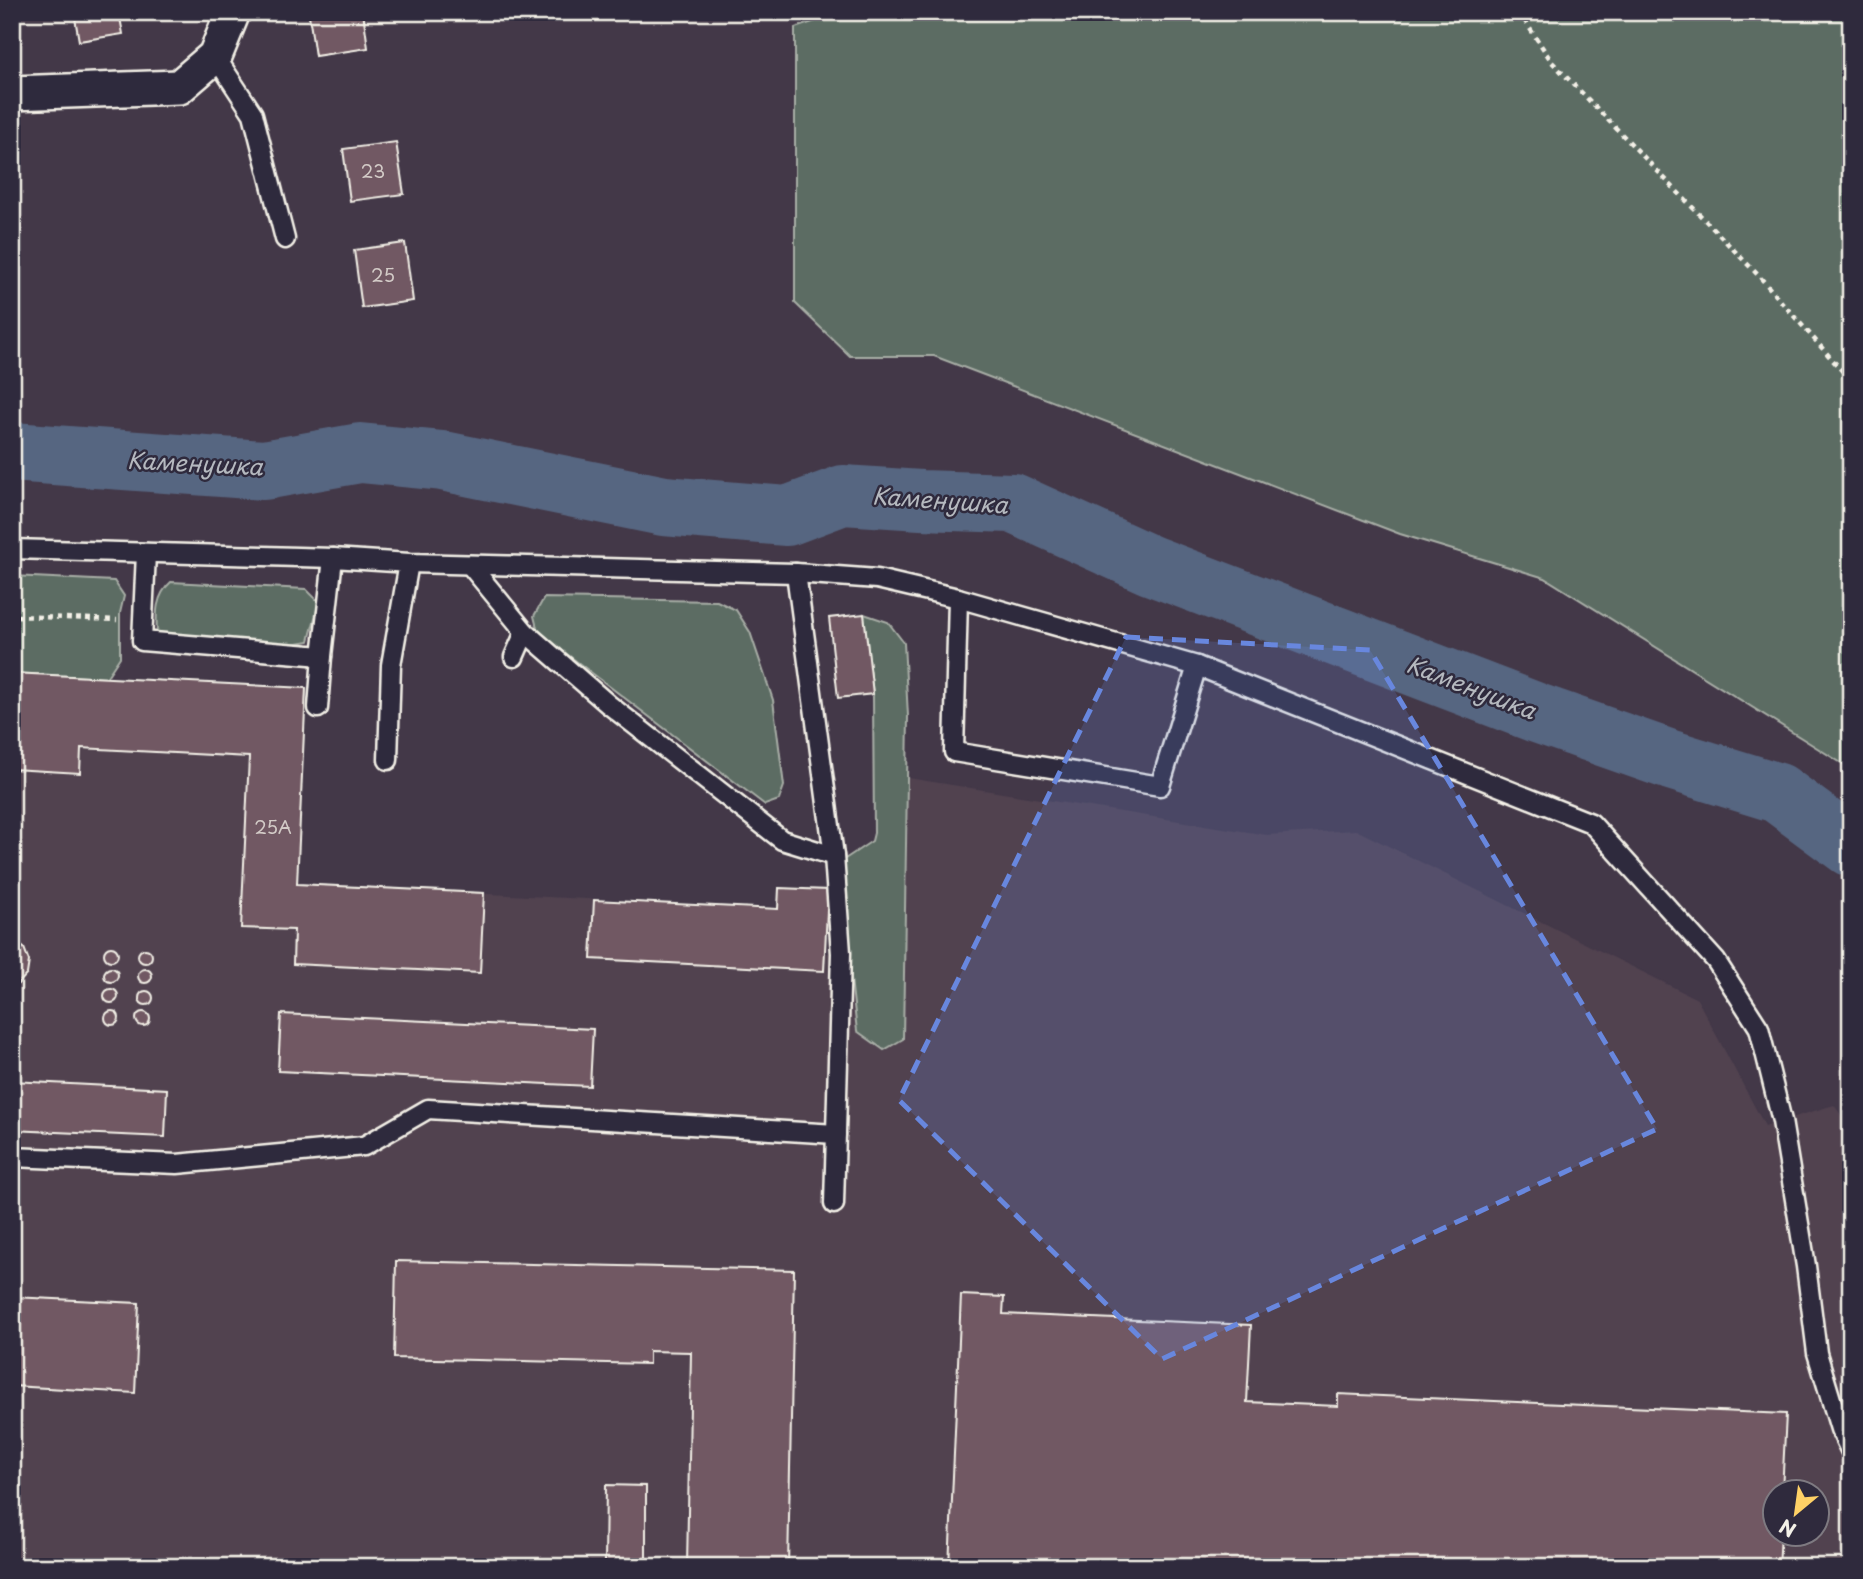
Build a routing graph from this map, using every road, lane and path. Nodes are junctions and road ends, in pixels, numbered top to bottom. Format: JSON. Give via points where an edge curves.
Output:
{"nodes":[{"id":1,"x":233,"y":12,"type":"edge"},
{"id":2,"x":1518,"y":12,"type":"edge"},
{"id":3,"x":215,"y":56,"type":"junction"},
{"id":4,"x":12,"y":93,"type":"edge"},
{"id":5,"x":285,"y":239,"type":"dead end"},
{"id":6,"x":1851,"y":381,"type":"edge"},
{"id":7,"x":12,"y":549,"type":"edge"},
{"id":8,"x":146,"y":553,"type":"junction"},
{"id":9,"x":333,"y":558,"type":"junction"},
{"id":10,"x":409,"y":563,"type":"junction"},
{"id":11,"x":470,"y":565,"type":"junction"},
{"id":12,"x":796,"y":573,"type":"junction"},
{"id":13,"x":958,"y":598,"type":"junction"},
{"id":14,"x":16,"y":616,"type":"dead end"},
{"id":15,"x":142,"y":621,"type":"junction"},
{"id":16,"x":526,"y":632,"type":"junction"},
{"id":17,"x":322,"y":656,"type":"junction"},
{"id":18,"x":514,"y":657,"type":"dead end"},
{"id":19,"x":1197,"y":666,"type":"junction"},
{"id":20,"x":318,"y":708,"type":"dead end"},
{"id":21,"x":388,"y":760,"type":"dead end"},
{"id":22,"x":834,"y":856,"type":"junction"},
{"id":23,"x":836,"y":1134,"type":"junction"},
{"id":24,"x":12,"y":1157,"type":"edge"},
{"id":25,"x":834,"y":1204,"type":"dead end"},
{"id":26,"x":1851,"y":1452,"type":"edge"}],
"edges":[{"from":1,"to":3,"type":"street"},
{"from":2,"to":6,"type":"path","via":[[1552,62],[1758,275]]},
{"from":3,"to":4,"type":"street","via":[[179,87]]},
{"from":3,"to":5,"type":"lane","via":[[253,114]]},
{"from":7,"to":8,"type":"lane"},
{"from":8,"to":9,"type":"lane"},
{"from":8,"to":15,"type":"lane"},
{"from":9,"to":10,"type":"lane"},
{"from":9,"to":17,"type":"lane"},
{"from":10,"to":11,"type":"lane"},
{"from":10,"to":21,"type":"lane","via":[[391,665]]},
{"from":11,"to":12,"type":"lane"},
{"from":11,"to":16,"type":"lane"},
{"from":12,"to":13,"type":"lane","via":[[877,579]]},
{"from":12,"to":22,"type":"lane"},
{"from":13,"to":19,"type":"lane"},
{"from":13,"to":19,"type":"lane","via":[[954,752],[1160,786]]},
{"from":14,"to":15,"type":"path"},
{"from":15,"to":17,"type":"lane","via":[[142,641]]},
{"from":16,"to":18,"type":"lane"},
{"from":16,"to":22,"type":"lane","via":[[608,704],[782,840]]},
{"from":17,"to":20,"type":"lane"},
{"from":19,"to":26,"type":"lane","via":[[1591,823],[1716,961],[1759,1028],[1782,1121],[1816,1353]]},
{"from":22,"to":23,"type":"lane","via":[[841,953]]},
{"from":23,"to":24,"type":"lane","via":[[428,1109],[364,1146],[177,1164]]},
{"from":23,"to":25,"type":"lane"}]}
